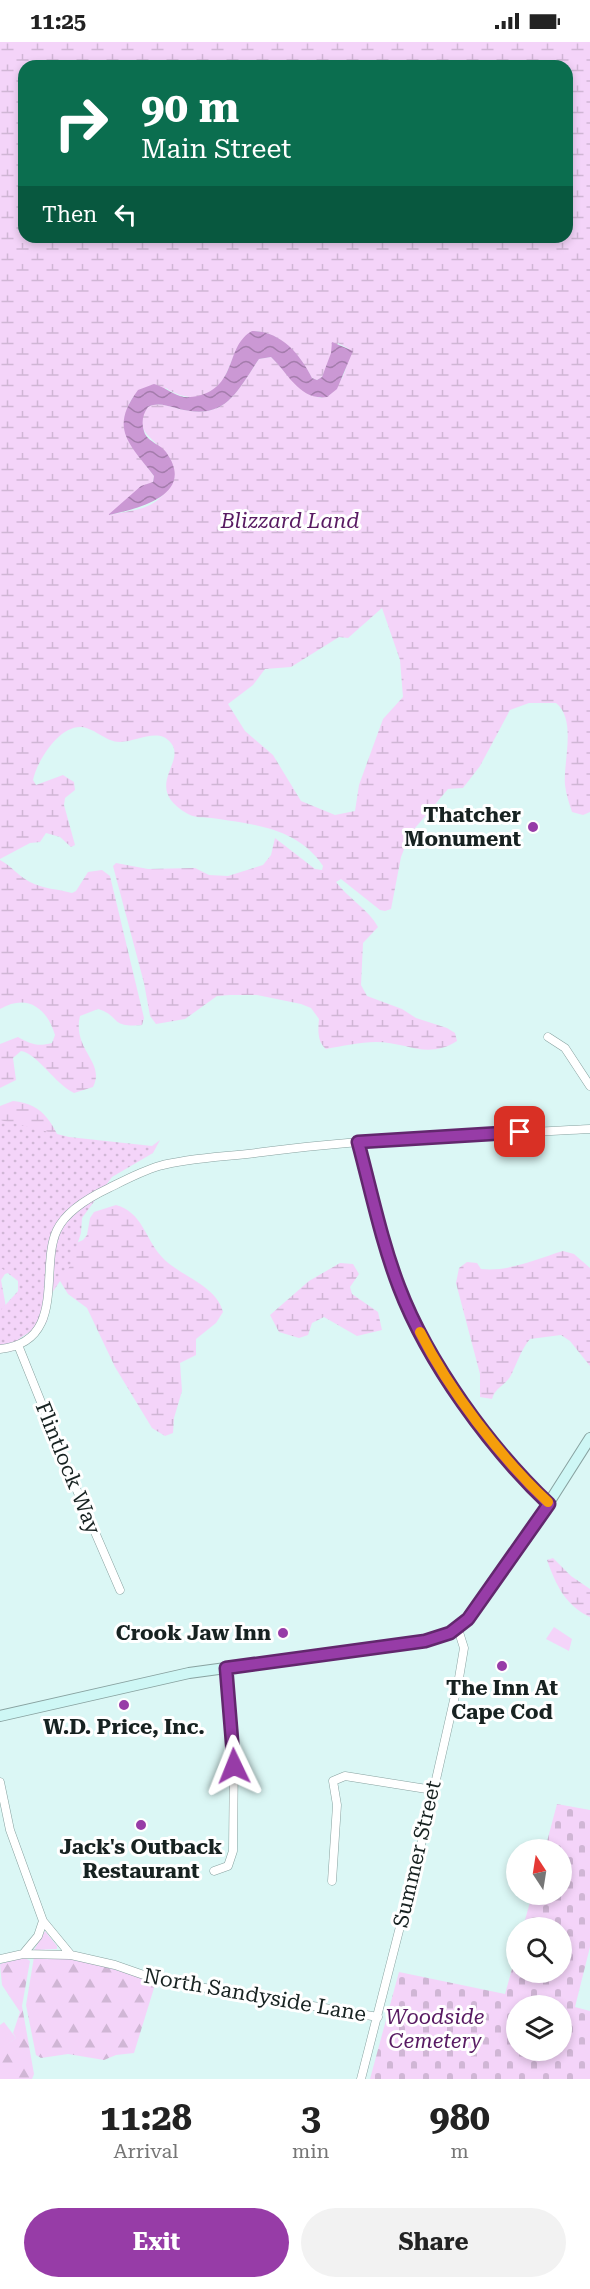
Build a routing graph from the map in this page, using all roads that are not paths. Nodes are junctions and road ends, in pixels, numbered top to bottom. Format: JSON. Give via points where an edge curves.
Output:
{"nodes":[{"id":1,"x":548,"y":1037,"type":"dead end"},
{"id":2,"x":590,"y":1086,"type":"edge"},
{"id":3,"x":590,"y":1129,"type":"edge"},
{"id":4,"x":358,"y":1142,"type":"junction"},
{"id":5,"x":18,"y":1346,"type":"junction"},
{"id":6,"x":0,"y":1349,"type":"edge"},
{"id":7,"x":590,"y":1438,"type":"edge"},
{"id":8,"x":549,"y":1504,"type":"junction"},
{"id":9,"x":120,"y":1590,"type":"dead end"},
{"id":10,"x":458,"y":1629,"type":"junction"},
{"id":11,"x":226,"y":1668,"type":"junction"},
{"id":12,"x":0,"y":1716,"type":"edge"},
{"id":13,"x":0,"y":1782,"type":"edge"},
{"id":14,"x":433,"y":1791,"type":"junction"},
{"id":15,"x":214,"y":1871,"type":"dead end"},
{"id":16,"x":332,"y":1881,"type":"dead end"},
{"id":17,"x":42,"y":1921,"type":"junction"},
{"id":18,"x":23,"y":1954,"type":"junction"},
{"id":19,"x":71,"y":1955,"type":"junction"},
{"id":20,"x":0,"y":1959,"type":"edge"},
{"id":21,"x":378,"y":2017,"type":"junction"},
{"id":22,"x":361,"y":2079,"type":"edge"}],
"edges":[{"from":1,"to":2,"type":"street","via":[[565,1048]]},
{"from":3,"to":4,"type":"street"},
{"from":4,"to":5,"type":"street","via":[[165,1165],[89,1199],[57,1229],[48,1301],[35,1331]]},
{"from":4,"to":8,"type":"street","via":[[399,1288],[438,1366],[474,1417]]},
{"from":5,"to":6,"type":"street"},
{"from":5,"to":9,"type":"street","name":"Flintlock Way"},
{"from":7,"to":8,"type":"main road"},
{"from":8,"to":10,"type":"main road"},
{"from":10,"to":11,"type":"main road","via":[[425,1641]]},
{"from":10,"to":14,"type":"street","name":"Summer Street","via":[[463,1654]]},
{"from":11,"to":12,"type":"main road","via":[[130,1685]]},
{"from":11,"to":15,"type":"street","via":[[234,1755],[233,1851],[228,1866]]},
{"from":13,"to":17,"type":"street","via":[[10,1830]]},
{"from":14,"to":16,"type":"street","via":[[345,1776],[333,1780],[338,1805]]},
{"from":14,"to":21,"type":"street","name":"Summer Street"},
{"from":17,"to":18,"type":"street","via":[[38,1936]]},
{"from":17,"to":19,"type":"street"},
{"from":18,"to":19,"type":"street","name":"North Sandyside Lane"},
{"from":18,"to":20,"type":"street","name":"North Sandyside Lane"},
{"from":19,"to":21,"type":"street","name":"North Sandyside Lane","via":[[158,1980]]},
{"from":21,"to":22,"type":"street","name":"Summer Street"}]}
